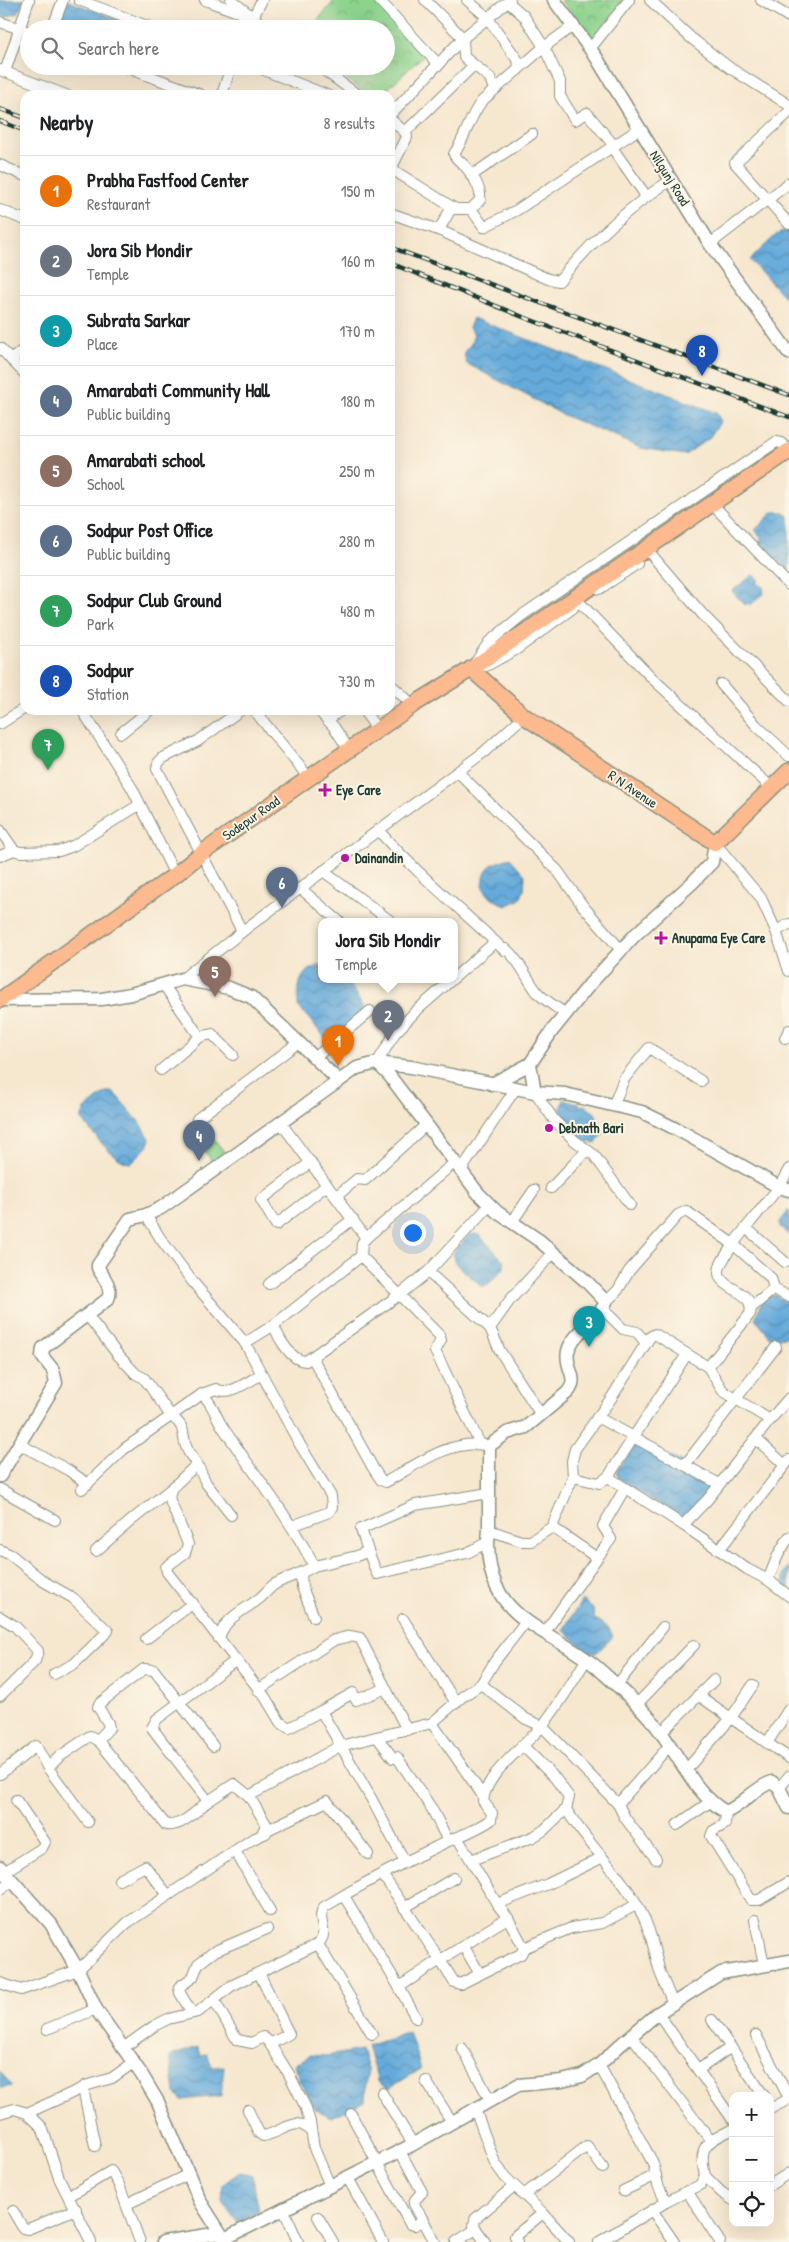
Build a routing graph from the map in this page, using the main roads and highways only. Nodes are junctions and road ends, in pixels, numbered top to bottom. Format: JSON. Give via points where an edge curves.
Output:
{"nodes":[{"id":1,"x":789,"y":450,"type":"edge"},
{"id":2,"x":471,"y":669,"type":"junction"},
{"id":3,"x":789,"y":771,"type":"edge"},
{"id":4,"x":0,"y":1000,"type":"edge"}],
"edges":[{"from":1,"to":2,"type":"main road","name":"Sodepur Road"},
{"from":2,"to":3,"type":"main road","name":"R N Avenue","via":[[524,716],[715,843]]},
{"from":2,"to":4,"type":"main road","name":"Sodepur Road","via":[[413,705],[202,852],[175,875]]}]}
